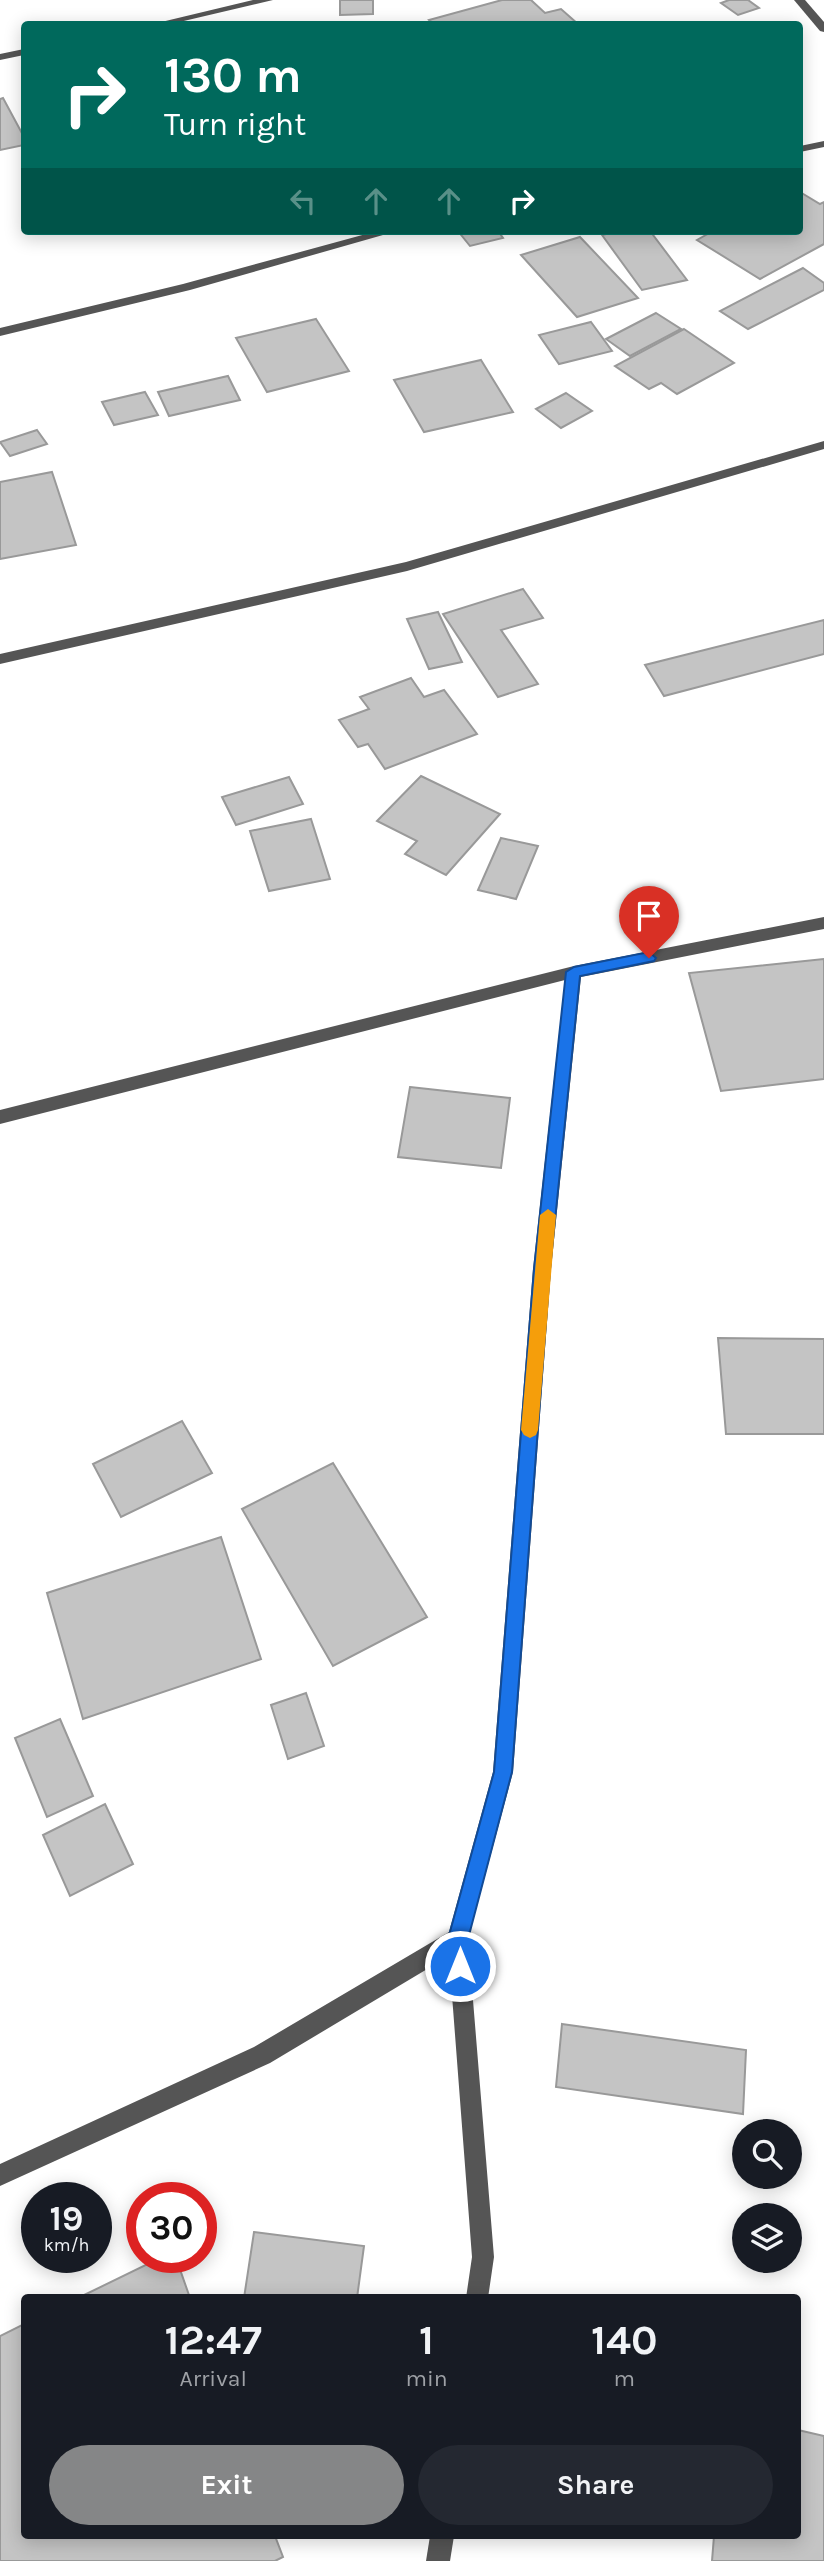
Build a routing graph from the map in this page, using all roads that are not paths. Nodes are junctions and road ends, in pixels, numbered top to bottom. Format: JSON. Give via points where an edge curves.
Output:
{"nodes":[{"id":1,"x":268,"y":0,"type":"edge"},
{"id":2,"x":799,"y":0,"type":"edge"},
{"id":3,"x":172,"y":21,"type":"edge"},
{"id":4,"x":824,"y":29,"type":"edge"},
{"id":5,"x":21,"y":53,"type":"edge"},
{"id":6,"x":0,"y":57,"type":"edge"},
{"id":7,"x":824,"y":144,"type":"edge"},
{"id":8,"x":803,"y":148,"type":"edge"},
{"id":9,"x":376,"y":235,"type":"edge"},
{"id":10,"x":0,"y":332,"type":"edge"},
{"id":11,"x":824,"y":445,"type":"edge"},
{"id":12,"x":0,"y":659,"type":"edge"},
{"id":13,"x":824,"y":923,"type":"edge"},
{"id":14,"x":574,"y":972,"type":"junction"},
{"id":15,"x":0,"y":1116,"type":"edge"},
{"id":16,"x":458,"y":1939,"type":"junction"},
{"id":17,"x":0,"y":2175,"type":"edge"},
{"id":18,"x":478,"y":2294,"type":"edge"},
{"id":19,"x":442,"y":2539,"type":"edge"},
{"id":20,"x":439,"y":2561,"type":"edge"}],
"edges":[{"from":1,"to":3,"type":"street"},
{"from":2,"to":4,"type":"street"},
{"from":5,"to":6,"type":"street"},
{"from":7,"to":8,"type":"street"},
{"from":9,"to":10,"type":"street"},
{"from":11,"to":12,"type":"street","via":[[407,566]]},
{"from":13,"to":14,"type":"street"},
{"from":14,"to":15,"type":"street"},
{"from":14,"to":16,"type":"street","via":[[542,1269],[503,1772]]},
{"from":16,"to":17,"type":"street","via":[[262,2055]]},
{"from":16,"to":18,"type":"street","via":[[483,2257]]},
{"from":19,"to":20,"type":"street"}]}
